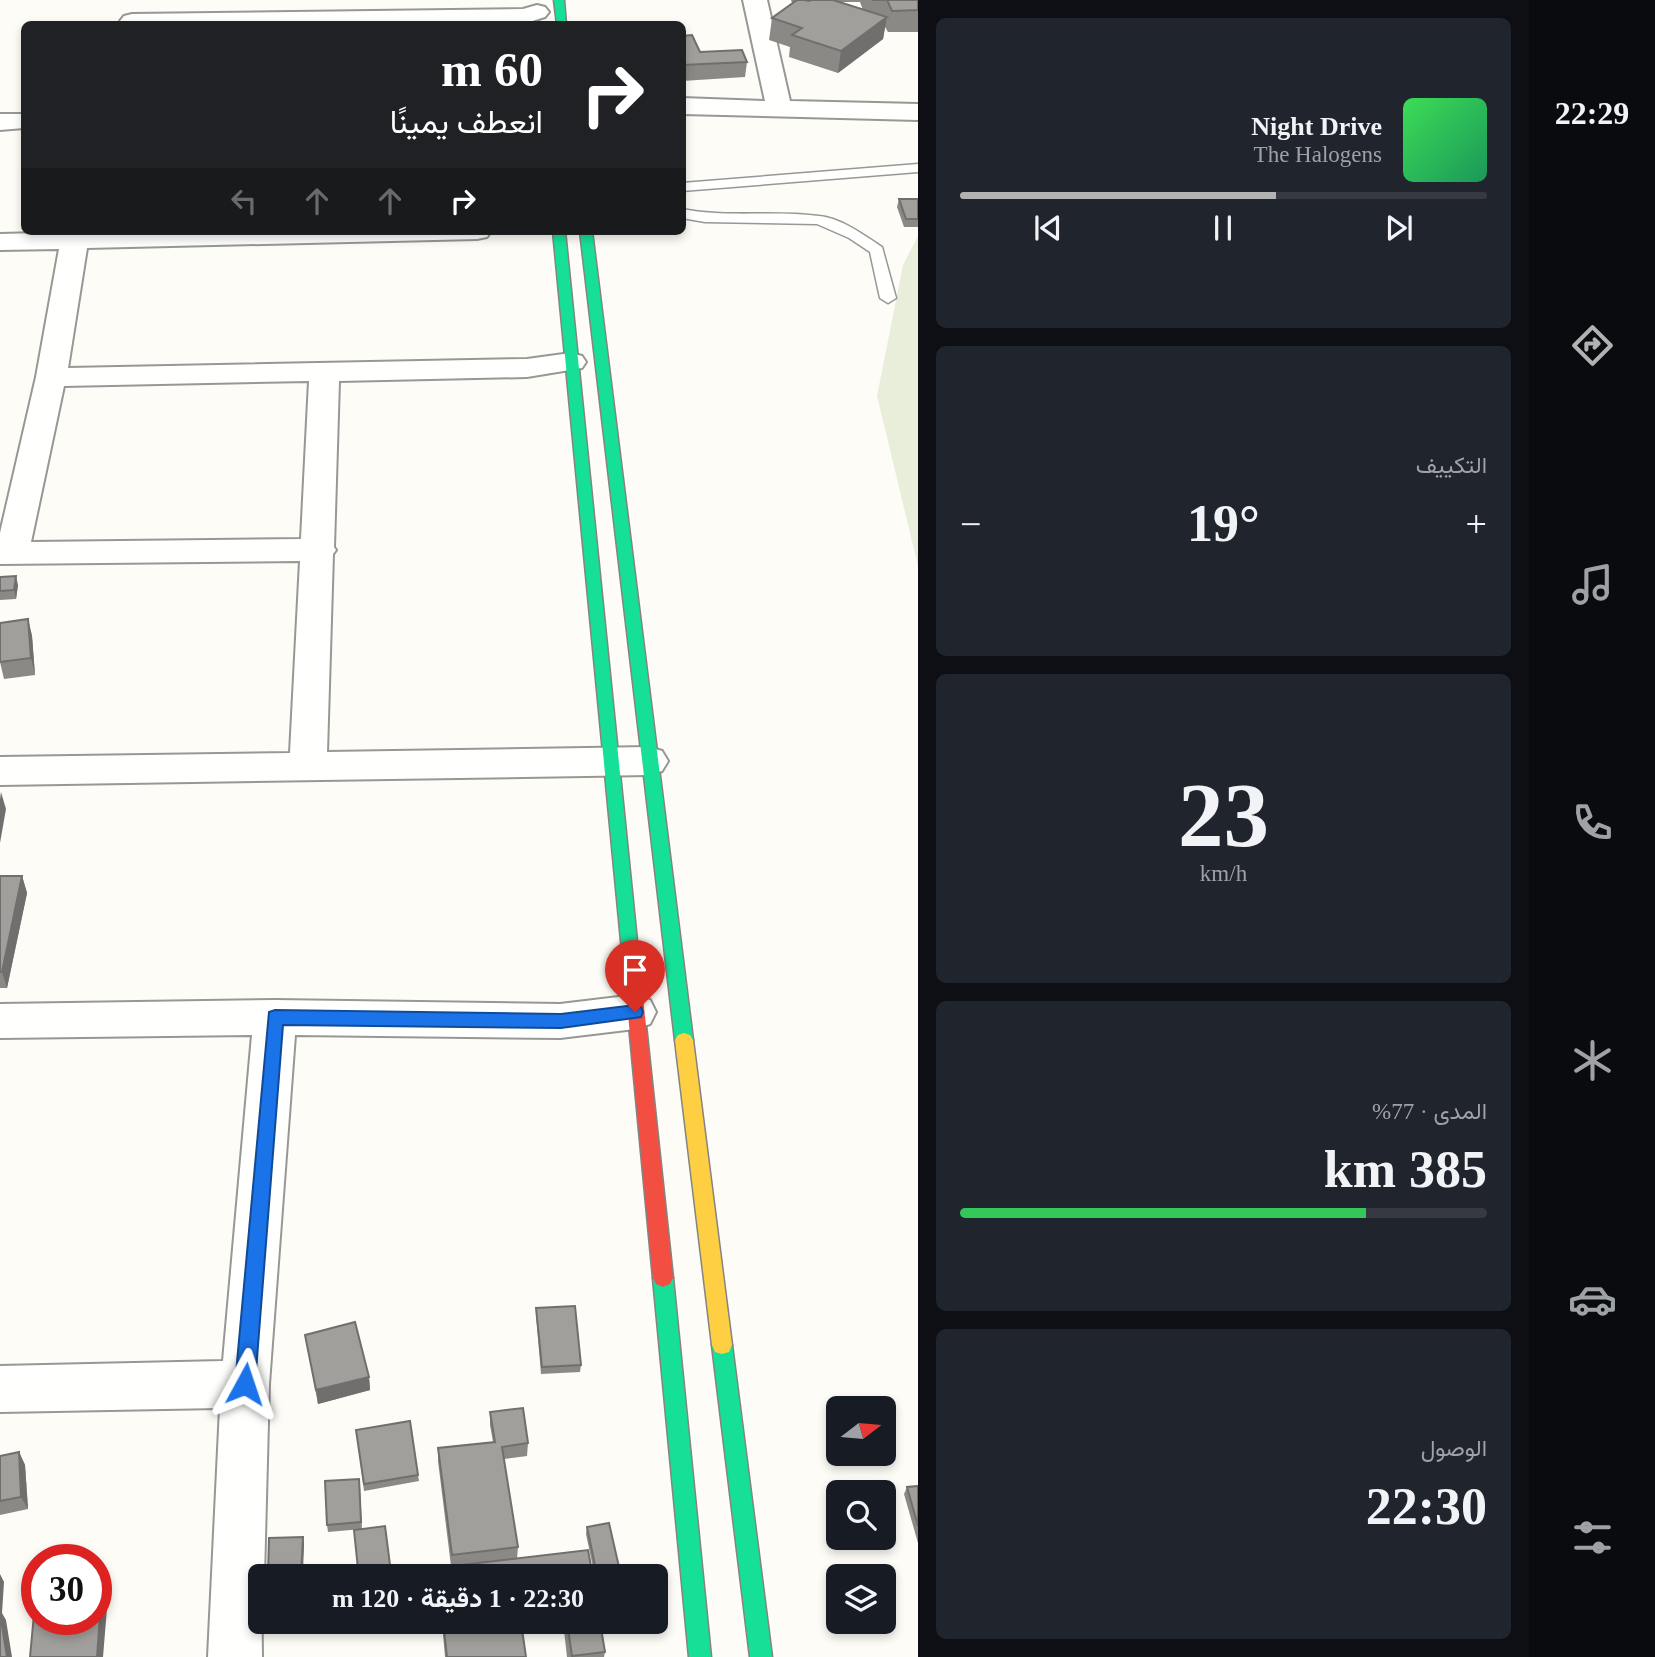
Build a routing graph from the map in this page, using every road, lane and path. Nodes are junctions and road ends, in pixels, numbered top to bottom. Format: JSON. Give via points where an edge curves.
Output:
{"nodes":[{"id":1,"x":559,"y":0,"type":"edge"},
{"id":2,"x":755,"y":0,"type":"edge"},
{"id":3,"x":537,"y":12,"type":"edge"},
{"id":4,"x":133,"y":15,"type":"edge"},
{"id":5,"x":314,"y":21,"type":"edge"},
{"id":6,"x":374,"y":21,"type":"edge"},
{"id":7,"x":562,"y":21,"type":"edge"},
{"id":8,"x":686,"y":106,"type":"edge"},
{"id":9,"x":779,"y":108,"type":"junction"},
{"id":10,"x":918,"y":111,"type":"edge"},
{"id":11,"x":21,"y":121,"type":"edge"},
{"id":12,"x":0,"y":122,"type":"edge"},
{"id":13,"x":918,"y":168,"type":"edge"},
{"id":14,"x":686,"y":187,"type":"edge"},
{"id":15,"x":686,"y":214,"type":"edge"},
{"id":16,"x":299,"y":235,"type":"edge"},
{"id":17,"x":559,"y":235,"type":"edge"},
{"id":18,"x":586,"y":235,"type":"edge"},
{"id":19,"x":74,"y":241,"type":"junction"},
{"id":20,"x":0,"y":242,"type":"edge"},
{"id":21,"x":888,"y":298,"type":"dead end"},
{"id":22,"x":571,"y":362,"type":"junction"},
{"id":23,"x":324,"y":373,"type":"junction"},
{"id":24,"x":51,"y":377,"type":"junction"},
{"id":25,"x":319,"y":550,"type":"junction"},
{"id":26,"x":6,"y":553,"type":"edge"},
{"id":27,"x":611,"y":761,"type":"junction"},
{"id":28,"x":649,"y":761,"type":"junction"},
{"id":29,"x":308,"y":768,"type":"junction"},
{"id":30,"x":0,"y":771,"type":"edge"},
{"id":31,"x":635,"y":1012,"type":"junction"},
{"id":32,"x":275,"y":1017,"type":"junction"},
{"id":33,"x":0,"y":1021,"type":"edge"},
{"id":34,"x":245,"y":1384,"type":"junction"},
{"id":35,"x":0,"y":1389,"type":"edge"},
{"id":36,"x":235,"y":1657,"type":"edge"},
{"id":37,"x":700,"y":1657,"type":"edge"},
{"id":38,"x":761,"y":1657,"type":"edge"}],
"edges":[{"from":1,"to":7,"type":"main road"},
{"from":2,"to":9,"type":"street"},
{"from":3,"to":6,"type":"street"},
{"from":4,"to":5,"type":"street"},
{"from":8,"to":9,"type":"street"},
{"from":9,"to":10,"type":"street"},
{"from":11,"to":12,"type":"street"},
{"from":13,"to":14,"type":"lane"},
{"from":15,"to":21,"type":"lane","via":[[819,220],[854,234],[877,250]]},
{"from":16,"to":19,"type":"street"},
{"from":17,"to":22,"type":"main road"},
{"from":18,"to":28,"type":"main road"},
{"from":19,"to":20,"type":"street"},
{"from":19,"to":24,"type":"street"},
{"from":22,"to":23,"type":"street","via":[[527,369]]},
{"from":22,"to":27,"type":"main road"},
{"from":23,"to":24,"type":"street"},
{"from":23,"to":25,"type":"street"},
{"from":24,"to":26,"type":"street"},
{"from":25,"to":26,"type":"street"},
{"from":25,"to":29,"type":"street"},
{"from":27,"to":28,"type":"street"},
{"from":27,"to":29,"type":"street"},
{"from":27,"to":31,"type":"main road"},
{"from":28,"to":38,"type":"main road"},
{"from":29,"to":30,"type":"street"},
{"from":31,"to":32,"type":"street","via":[[561,1021]]},
{"from":31,"to":37,"type":"main road"},
{"from":32,"to":33,"type":"street"},
{"from":32,"to":34,"type":"street"},
{"from":34,"to":35,"type":"street"},
{"from":34,"to":36,"type":"street"}]}
